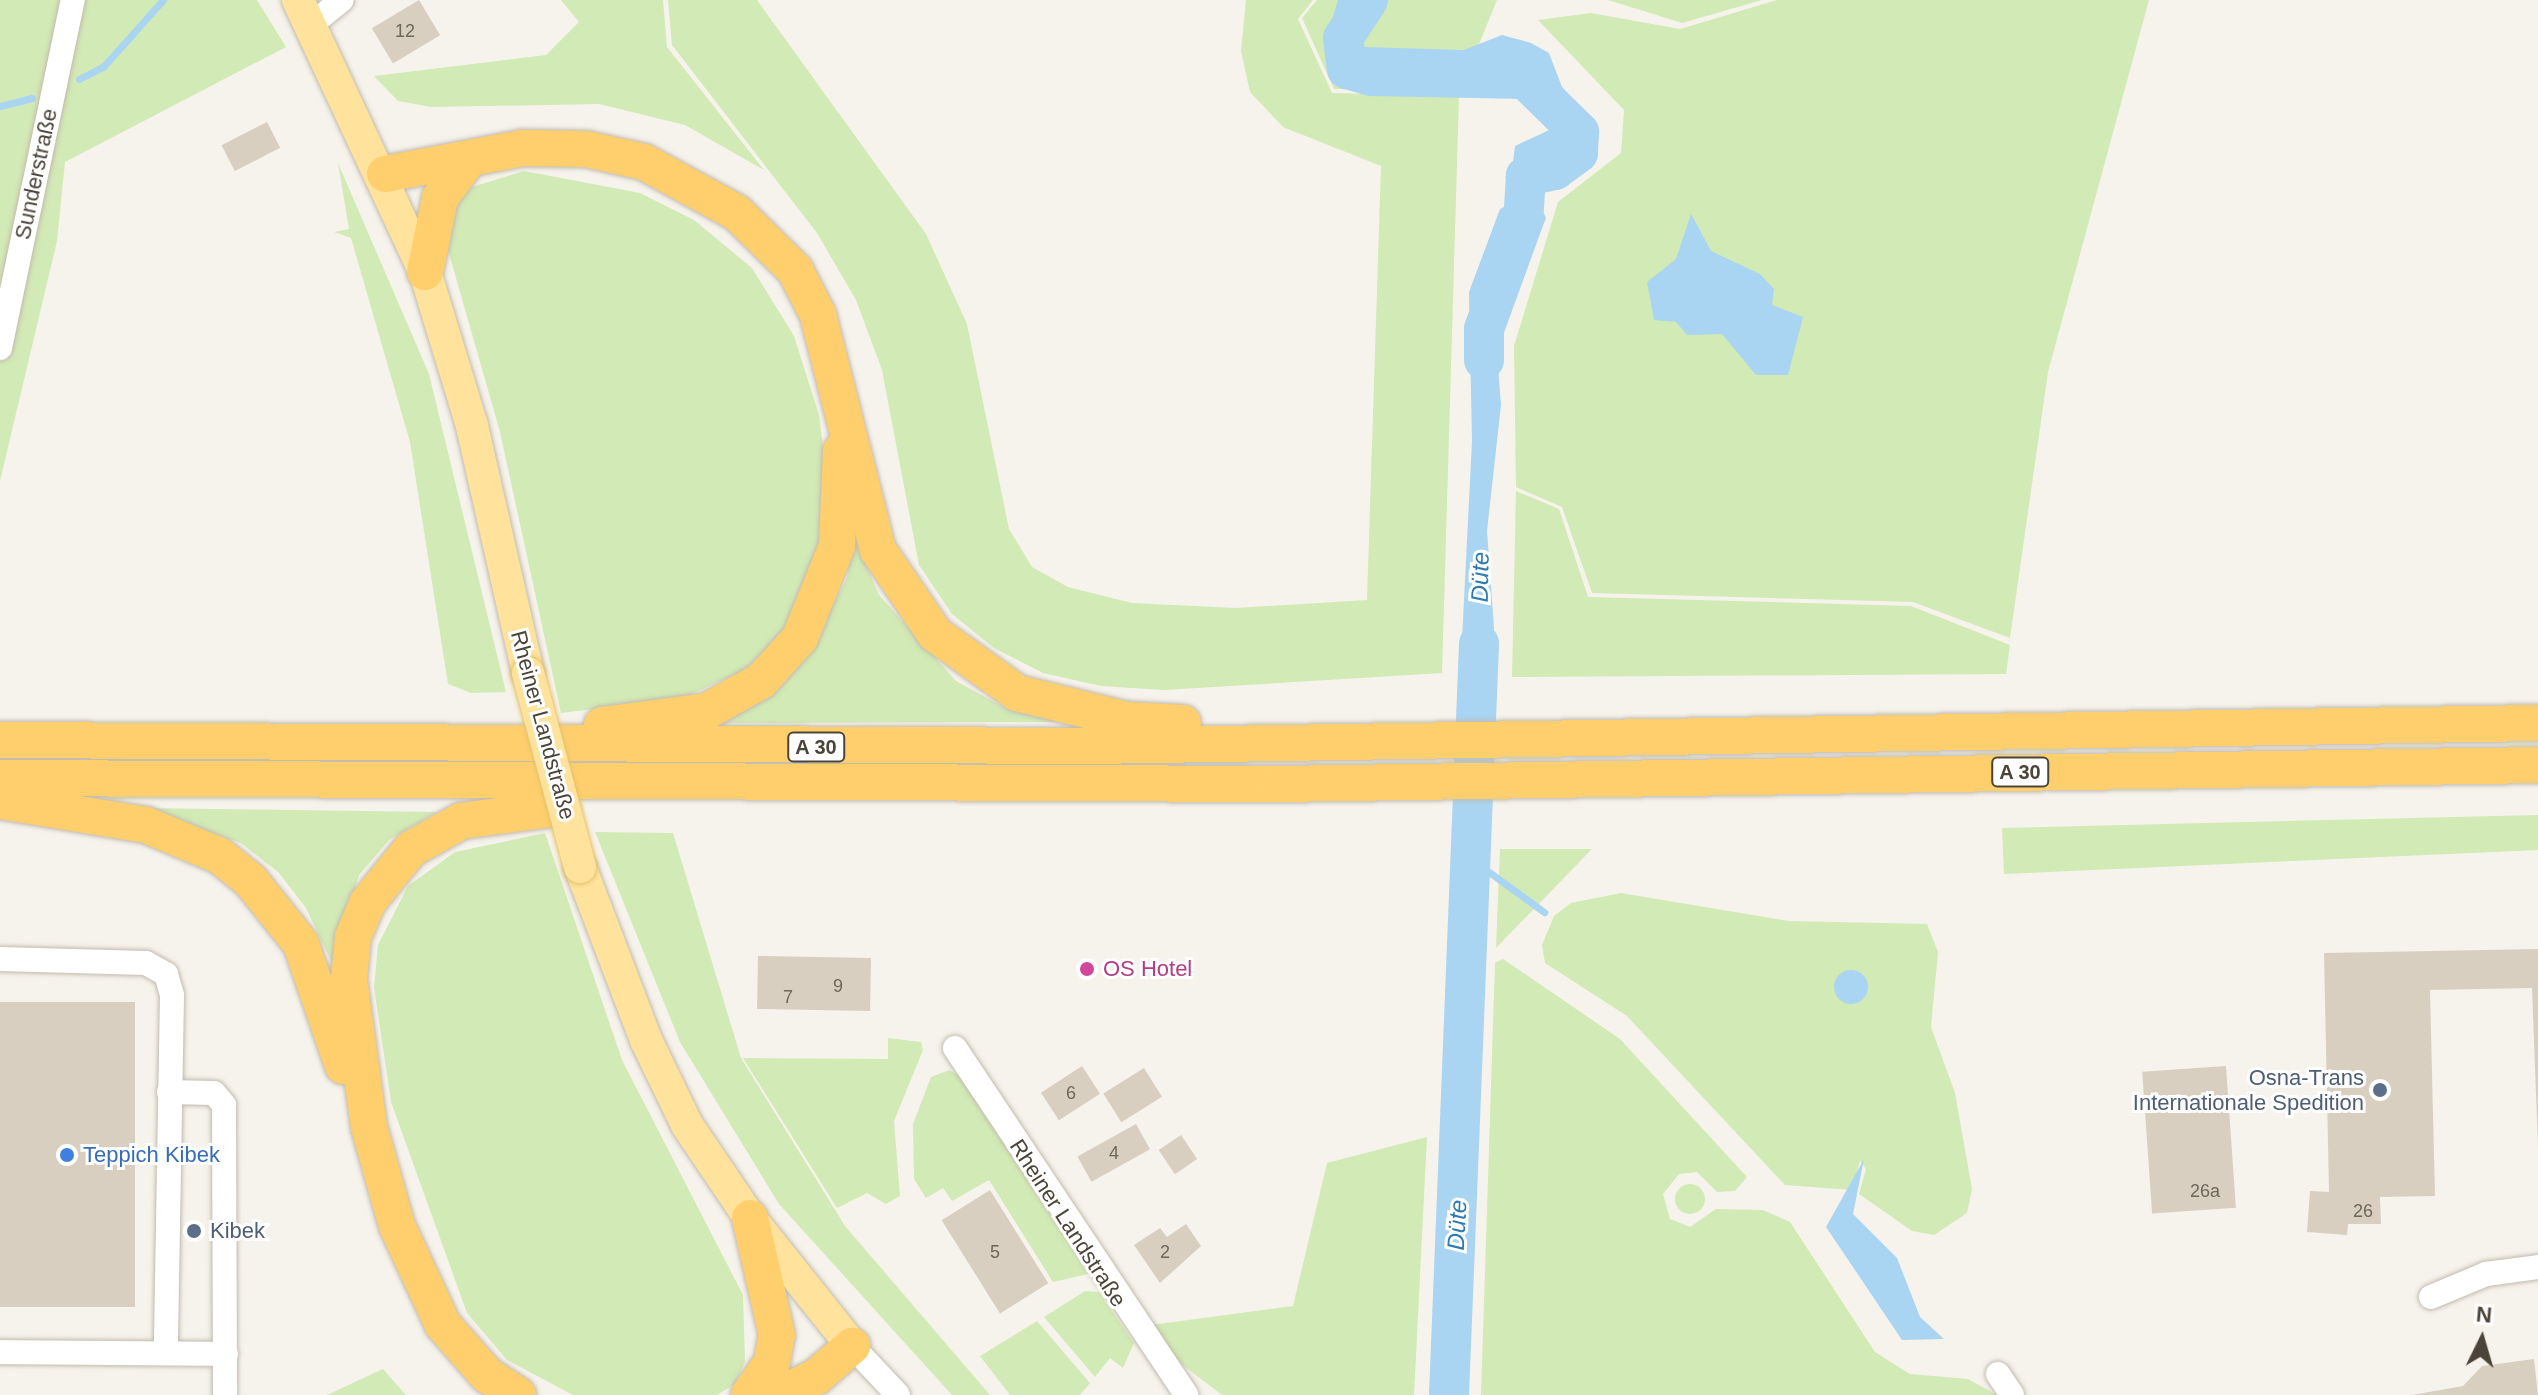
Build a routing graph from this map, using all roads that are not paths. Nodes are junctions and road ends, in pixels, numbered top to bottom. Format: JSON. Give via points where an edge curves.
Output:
{"nodes":[{"id":1,"x":73,"y":0,"type":"edge"},
{"id":2,"x":342,"y":0,"type":"edge"},
{"id":3,"x":305,"y":12,"type":"edge"},
{"id":4,"x":469,"y":159,"type":"junction"},
{"id":5,"x":385,"y":174,"type":"junction"},
{"id":6,"x":425,"y":272,"type":"junction"},
{"id":7,"x":0,"y":348,"type":"edge"},
{"id":8,"x":841,"y":402,"type":"junction"},
{"id":9,"x":2538,"y":723,"type":"edge"},
{"id":10,"x":0,"y":740,"type":"edge"},
{"id":11,"x":1273,"y":744,"type":"junction"},
{"id":12,"x":358,"y":747,"type":"junction"},
{"id":13,"x":2538,"y":765,"type":"edge"},
{"id":14,"x":0,"y":778,"type":"edge"},
{"id":15,"x":750,"y":786,"type":"junction"},
{"id":16,"x":0,"y":801,"type":"edge"},
{"id":17,"x":0,"y":959,"type":"edge"},
{"id":18,"x":955,"y":1048,"type":"dead end"},
{"id":19,"x":169,"y":1092,"type":"junction"},
{"id":20,"x":369,"y":1127,"type":"junction"},
{"id":21,"x":750,"y":1218,"type":"junction"},
{"id":22,"x":2538,"y":1267,"type":"edge"},
{"id":23,"x":2431,"y":1297,"type":"dead end"},
{"id":24,"x":852,"y":1346,"type":"junction"},
{"id":25,"x":0,"y":1352,"type":"edge"},
{"id":26,"x":166,"y":1353,"type":"junction"},
{"id":27,"x":226,"y":1354,"type":"junction"},
{"id":28,"x":1998,"y":1374,"type":"dead end"},
{"id":29,"x":225,"y":1395,"type":"edge"},
{"id":30,"x":518,"y":1395,"type":"edge"},
{"id":31,"x":749,"y":1395,"type":"edge"},
{"id":32,"x":778,"y":1395,"type":"edge"},
{"id":33,"x":898,"y":1395,"type":"edge"},
{"id":34,"x":1186,"y":1395,"type":"edge"},
{"id":35,"x":2012,"y":1395,"type":"edge"}],
"edges":[{"from":1,"to":7,"type":"street","name":"Sunderstraße"},
{"from":2,"to":3,"type":"street"},
{"from":3,"to":5,"type":"main road","name":"Rheiner Landstraße"},
{"from":4,"to":5,"type":"highway"},
{"from":4,"to":6,"type":"highway","via":[[440,198]]},
{"from":4,"to":8,"type":"highway","via":[[522,148],[586,149],[644,162],[694,184],[737,213],[795,270],[818,315]]},
{"from":5,"to":6,"type":"main road","name":"Rheiner Landstraße"},
{"from":6,"to":21,"type":"main road","name":"Rheiner Landstraße","bridge":true,"via":[[472,426],[528,673],[580,867],[663,1079]]},
{"from":8,"to":11,"type":"highway","via":[[878,550],[900,591],[962,658],[1017,693],[1064,708],[1127,720],[1227,724]]},
{"from":8,"to":12,"type":"highway","via":[[841,510],[826,588],[800,638],[761,681],[707,711],[635,725],[425,728]]},
{"from":9,"to":11,"type":"highway","number":"A 30"},
{"from":10,"to":12,"type":"highway","number":"A 30"},
{"from":11,"to":12,"type":"highway","number":"A 30"},
{"from":13,"to":15,"type":"highway","number":"A 30"},
{"from":14,"to":15,"type":"highway","number":"A 30"},
{"from":15,"to":20,"type":"highway","via":[[731,804],[514,809],[461,821],[411,849],[368,902],[353,937],[350,992]]},
{"from":16,"to":20,"type":"highway","via":[[146,825],[197,844],[250,880],[301,944]]},
{"from":17,"to":19,"type":"street","via":[[146,963],[166,974]]},
{"from":18,"to":34,"type":"street","name":"Rheiner Landstraße"},
{"from":19,"to":26,"type":"street"},
{"from":19,"to":27,"type":"street","via":[[214,1093],[224,1105]]},
{"from":20,"to":30,"type":"highway","via":[[397,1226],[443,1325],[487,1375]]},
{"from":21,"to":24,"type":"main road","name":"Rheiner Landstraße"},
{"from":21,"to":31,"type":"highway","via":[[777,1335],[772,1362]]},
{"from":22,"to":23,"type":"street","via":[[2486,1274]]},
{"from":24,"to":32,"type":"highway","via":[[816,1377]]},
{"from":24,"to":33,"type":"street","name":"Rheiner Landstraße"},
{"from":25,"to":26,"type":"street"},
{"from":26,"to":27,"type":"street"},
{"from":27,"to":29,"type":"street"},
{"from":28,"to":35,"type":"street"}]}
